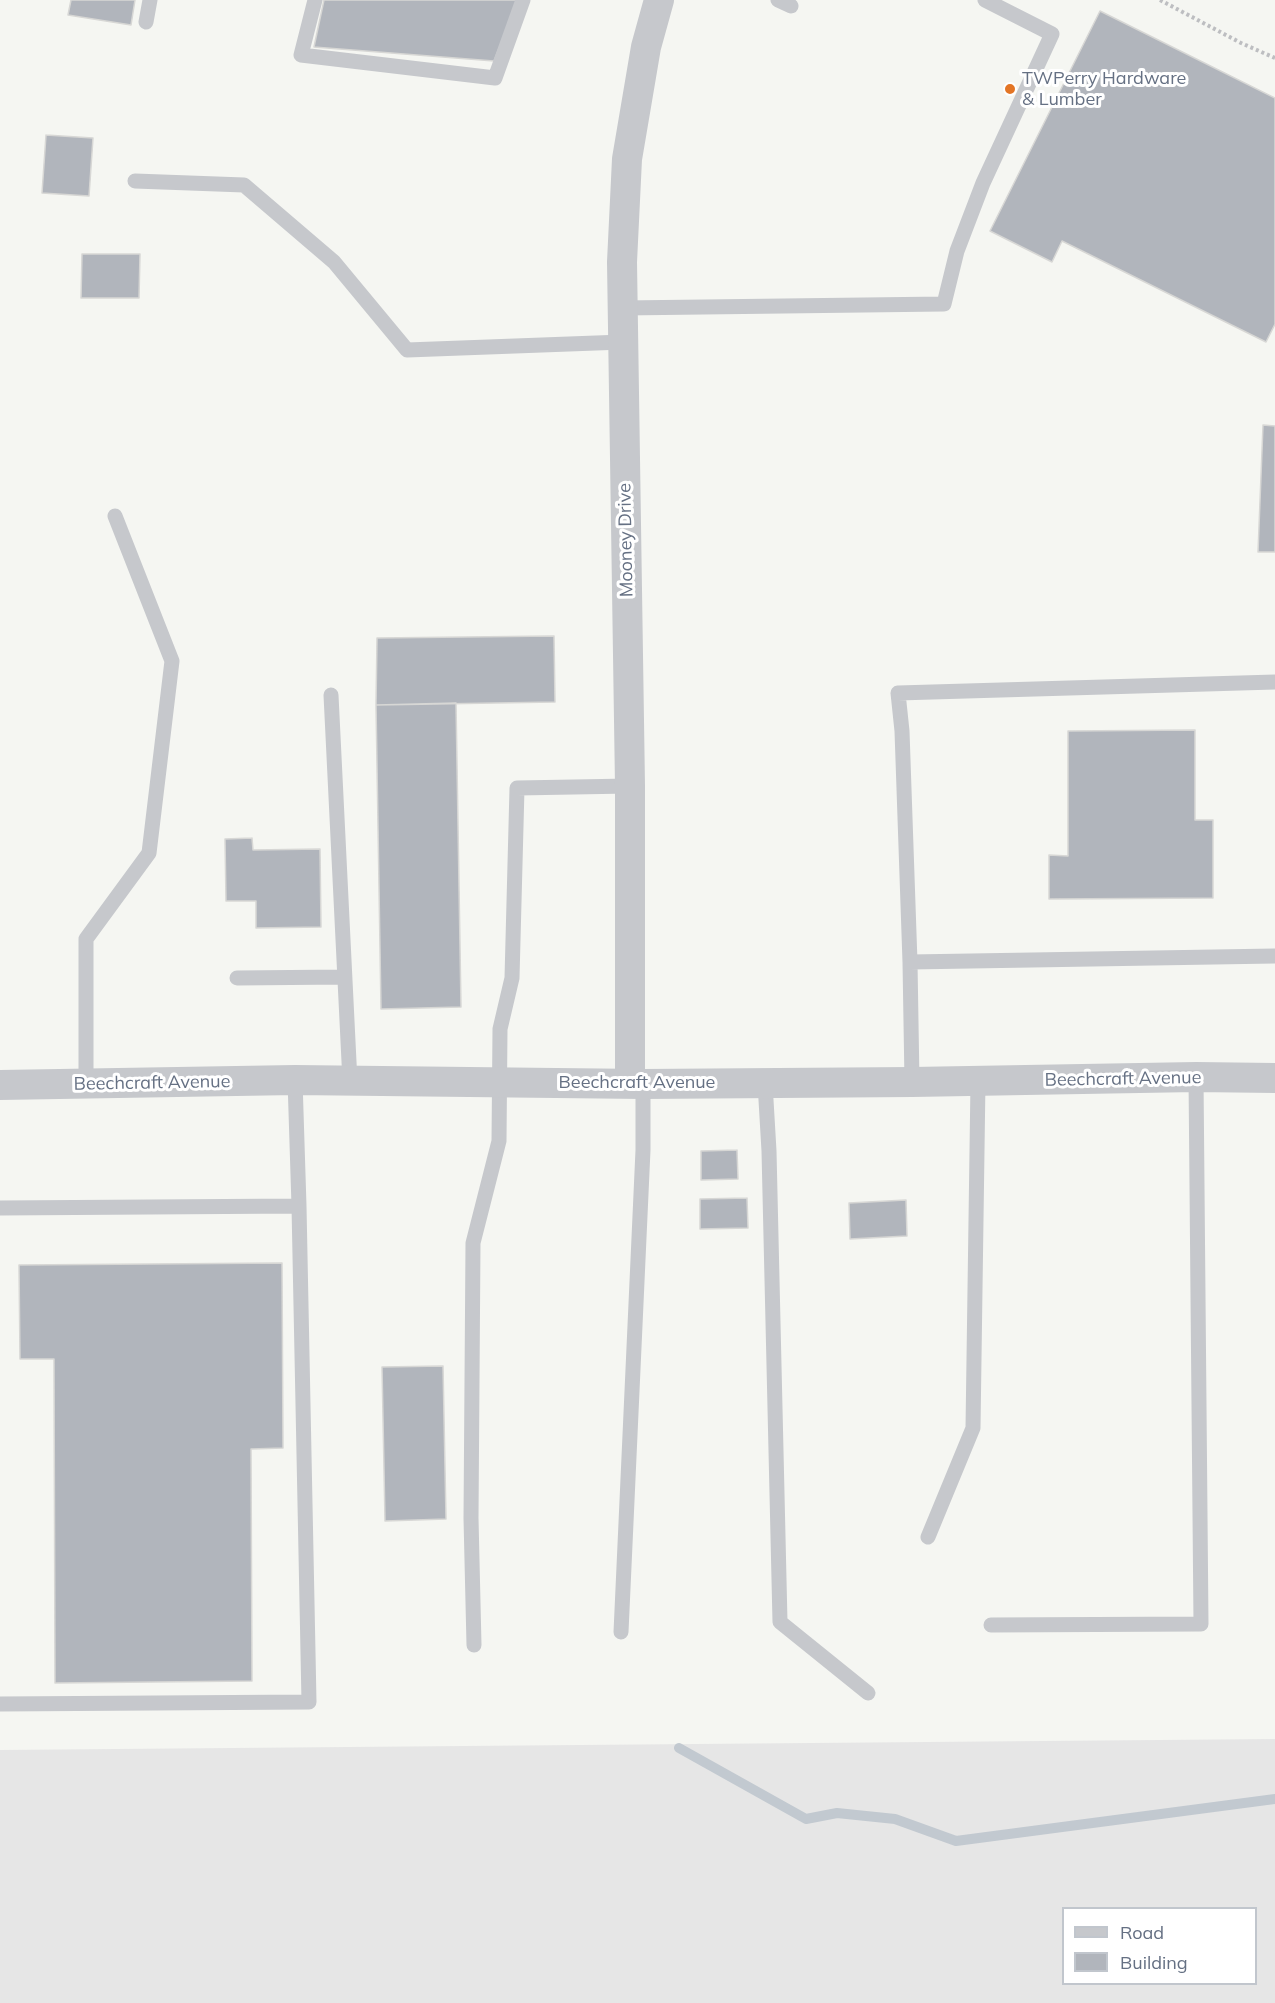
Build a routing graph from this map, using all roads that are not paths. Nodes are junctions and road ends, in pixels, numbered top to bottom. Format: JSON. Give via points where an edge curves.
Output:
{"nodes":[{"id":1,"x":150,"y":0,"type":"edge"},
{"id":2,"x":315,"y":0,"type":"edge"},
{"id":3,"x":523,"y":0,"type":"edge"},
{"id":4,"x":659,"y":0,"type":"edge"},
{"id":5,"x":985,"y":0,"type":"edge"},
{"id":6,"x":146,"y":22,"type":"dead end"},
{"id":7,"x":135,"y":181,"type":"dead end"},
{"id":8,"x":623,"y":308,"type":"junction"},
{"id":9,"x":623,"y":342,"type":"junction"},
{"id":10,"x":115,"y":516,"type":"dead end"},
{"id":11,"x":1275,"y":682,"type":"edge"},
{"id":12,"x":331,"y":695,"type":"dead end"},
{"id":13,"x":630,"y":786,"type":"junction"},
{"id":14,"x":1275,"y":956,"type":"edge"},
{"id":15,"x":910,"y":962,"type":"junction"},
{"id":16,"x":344,"y":977,"type":"junction"},
{"id":17,"x":237,"y":978,"type":"dead end"},
{"id":18,"x":1196,"y":1077,"type":"junction"},
{"id":19,"x":1275,"y":1078,"type":"edge"},
{"id":20,"x":295,"y":1080,"type":"junction"},
{"id":21,"x":978,"y":1081,"type":"junction"},
{"id":22,"x":350,"y":1082,"type":"junction"},
{"id":23,"x":912,"y":1082,"type":"junction"},
{"id":24,"x":500,"y":1083,"type":"junction"},
{"id":25,"x":636,"y":1083,"type":"junction"},
{"id":26,"x":765,"y":1083,"type":"junction"},
{"id":27,"x":86,"y":1084,"type":"junction"},
{"id":28,"x":0,"y":1085,"type":"edge"},
{"id":29,"x":299,"y":1206,"type":"junction"},
{"id":30,"x":0,"y":1208,"type":"edge"},
{"id":31,"x":928,"y":1537,"type":"dead end"},
{"id":32,"x":991,"y":1625,"type":"dead end"},
{"id":33,"x":621,"y":1632,"type":"dead end"},
{"id":34,"x":474,"y":1645,"type":"dead end"},
{"id":35,"x":868,"y":1693,"type":"dead end"},
{"id":36,"x":0,"y":1704,"type":"edge"}],
"edges":[{"from":1,"to":6,"type":"lane"},
{"from":2,"to":3,"type":"lane","via":[[300,55],[495,78]]},
{"from":4,"to":8,"type":"street","name":"Mooney Drive","via":[[646,47],[627,159]]},
{"from":5,"to":8,"type":"lane","via":[[1052,34],[983,183],[957,250],[944,304]]},
{"from":7,"to":9,"type":"lane","via":[[244,185],[334,261],[407,350]]},
{"from":8,"to":9,"type":"street","name":"Mooney Drive"},
{"from":9,"to":13,"type":"street","name":"Mooney Drive"},
{"from":10,"to":27,"type":"lane","via":[[172,661],[148,853],[86,939]]},
{"from":11,"to":15,"type":"lane","via":[[898,693]]},
{"from":12,"to":16,"type":"lane"},
{"from":13,"to":24,"type":"lane","via":[[517,788],[512,978],[500,1029]]},
{"from":13,"to":25,"type":"street","name":"Mooney Drive"},
{"from":14,"to":15,"type":"lane"},
{"from":15,"to":23,"type":"lane"},
{"from":16,"to":17,"type":"lane"},
{"from":16,"to":22,"type":"lane"},
{"from":18,"to":19,"type":"street","name":"Beechcraft Avenue"},
{"from":18,"to":21,"type":"street","name":"Beechcraft Avenue"},
{"from":18,"to":32,"type":"lane","via":[[1201,1624]]},
{"from":20,"to":22,"type":"street","name":"Beechcraft Avenue"},
{"from":20,"to":27,"type":"street","name":"Beechcraft Avenue"},
{"from":20,"to":29,"type":"lane"},
{"from":21,"to":23,"type":"street","name":"Beechcraft Avenue"},
{"from":21,"to":31,"type":"lane","via":[[973,1428]]},
{"from":22,"to":24,"type":"street","name":"Beechcraft Avenue"},
{"from":23,"to":26,"type":"street","name":"Beechcraft Avenue"},
{"from":24,"to":25,"type":"street","name":"Beechcraft Avenue"},
{"from":24,"to":34,"type":"lane","via":[[499,1141],[473,1243]]},
{"from":25,"to":26,"type":"street","name":"Beechcraft Avenue"},
{"from":25,"to":33,"type":"lane","via":[[644,1150]]},
{"from":26,"to":35,"type":"lane","via":[[770,1151],[780,1622]]},
{"from":27,"to":28,"type":"street","name":"Beechcraft Avenue"},
{"from":29,"to":30,"type":"lane"},
{"from":29,"to":36,"type":"lane","via":[[309,1702]]}]}
